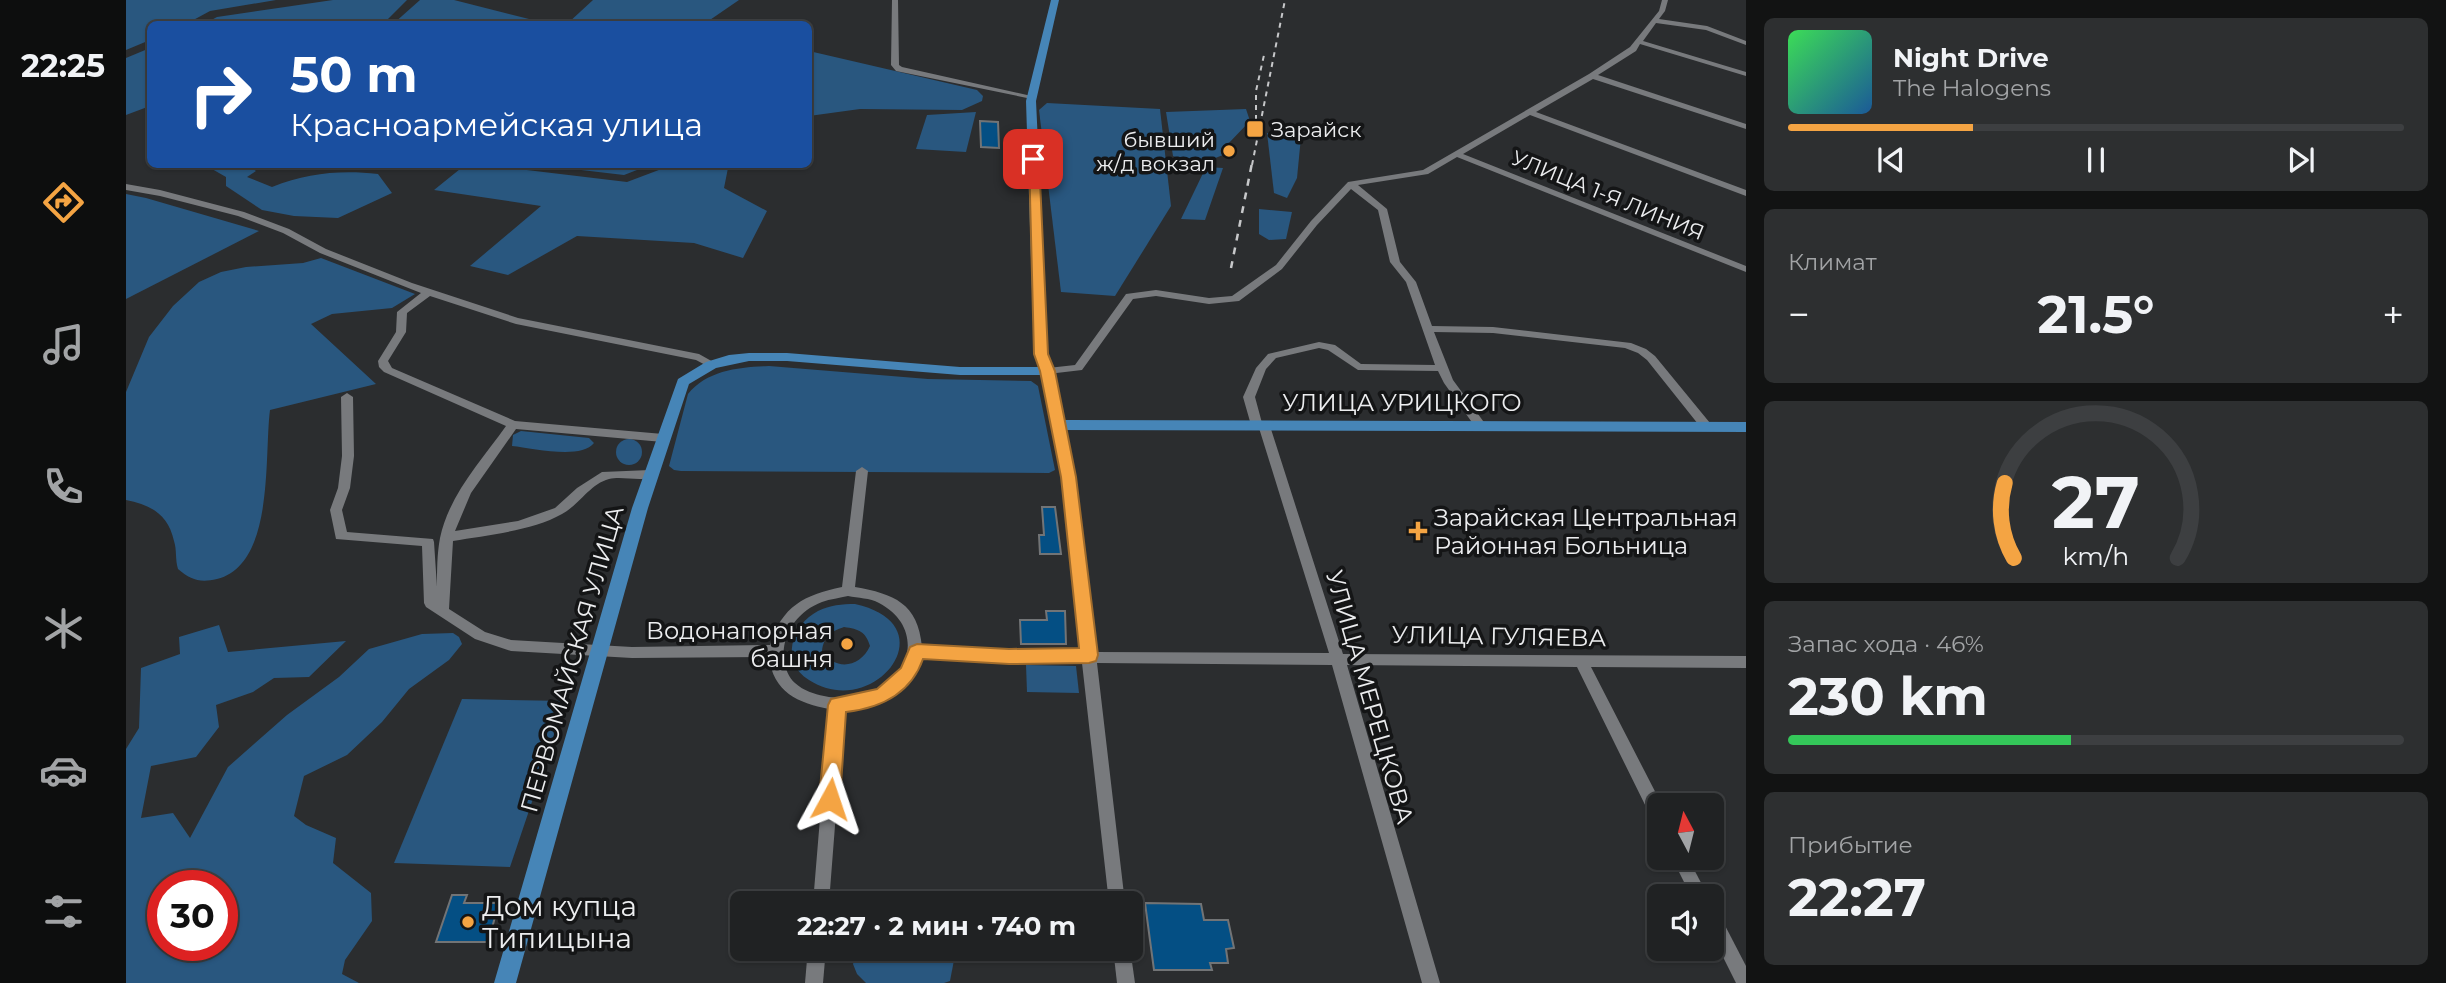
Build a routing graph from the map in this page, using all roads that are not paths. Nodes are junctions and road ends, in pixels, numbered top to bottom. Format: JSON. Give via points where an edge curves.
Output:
{"nodes":[{"id":1,"x":895,"y":0,"type":"edge"},
{"id":2,"x":1055,"y":0,"type":"edge"},
{"id":3,"x":1665,"y":0,"type":"edge"},
{"id":4,"x":1655,"y":21,"type":"junction"},
{"id":5,"x":1640,"y":41,"type":"junction"},
{"id":6,"x":1746,"y":43,"type":"edge"},
{"id":7,"x":1746,"y":74,"type":"edge"},
{"id":8,"x":1592,"y":76,"type":"junction"},
{"id":9,"x":1032,"y":97,"type":"junction"},
{"id":10,"x":1529,"y":111,"type":"junction"},
{"id":11,"x":1746,"y":127,"type":"edge"},
{"id":12,"x":1456,"y":154,"type":"junction"},
{"id":13,"x":1351,"y":184,"type":"junction"},
{"id":14,"x":126,"y":187,"type":"edge"},
{"id":15,"x":1746,"y":193,"type":"edge"},
{"id":16,"x":1746,"y":269,"type":"edge"},
{"id":17,"x":428,"y":292,"type":"junction"},
{"id":18,"x":1428,"y":329,"type":"junction"},
{"id":19,"x":396,"y":342,"type":"joint"},
{"id":20,"x":711,"y":365,"type":"junction"},
{"id":21,"x":1442,"y":368,"type":"junction"},
{"id":22,"x":1048,"y":371,"type":"junction"},
{"id":23,"x":347,"y":397,"type":"dead end"},
{"id":24,"x":513,"y":425,"type":"junction"},
{"id":25,"x":1059,"y":425,"type":"junction"},
{"id":26,"x":1260,"y":425,"type":"junction"},
{"id":27,"x":1480,"y":425,"type":"junction"},
{"id":28,"x":1706,"y":426,"type":"junction"},
{"id":29,"x":1746,"y":427,"type":"edge"},
{"id":30,"x":663,"y":438,"type":"junction"},
{"id":31,"x":862,"y":471,"type":"dead end"},
{"id":32,"x":650,"y":474,"type":"junction"},
{"id":33,"x":447,"y":537,"type":"junction"},
{"id":34,"x":848,"y":591,"type":"junction"},
{"id":35,"x":443,"y":608,"type":"junction"},
{"id":36,"x":599,"y":651,"type":"junction"},
{"id":37,"x":773,"y":651,"type":"junction"},
{"id":38,"x":917,"y":652,"type":"junction"},
{"id":39,"x":1089,"y":655,"type":"junction"},
{"id":40,"x":1338,"y":657,"type":"junction"},
{"id":41,"x":1581,"y":661,"type":"junction"},
{"id":42,"x":1746,"y":662,"type":"edge"},
{"id":43,"x":837,"y":705,"type":"junction"},
{"id":44,"x":1647,"y":793,"type":"edge"},
{"id":45,"x":822,"y":891,"type":"edge"},
{"id":46,"x":1116,"y":891,"type":"edge"},
{"id":47,"x":1724,"y":942,"type":"edge"},
{"id":48,"x":816,"y":961,"type":"edge"},
{"id":49,"x":1123,"y":961,"type":"edge"},
{"id":50,"x":505,"y":983,"type":"edge"},
{"id":51,"x":814,"y":983,"type":"edge"},
{"id":52,"x":1126,"y":983,"type":"edge"},
{"id":53,"x":1431,"y":983,"type":"edge"},
{"id":54,"x":1745,"y":983,"type":"edge"}],
"edges":[{"from":1,"to":9,"type":"street","via":[[895,65],[899,69]]},
{"from":2,"to":9,"type":"main road"},
{"from":3,"to":4,"type":"street"},
{"from":4,"to":5,"type":"street"},
{"from":4,"to":6,"type":"street","via":[[1707,29]]},
{"from":5,"to":7,"type":"street"},
{"from":5,"to":8,"type":"street"},
{"from":8,"to":10,"type":"street"},
{"from":8,"to":11,"type":"street"},
{"from":9,"to":22,"type":"main road","via":[[1041,354]]},
{"from":10,"to":12,"type":"street"},
{"from":10,"to":15,"type":"street"},
{"from":12,"to":13,"type":"street","via":[[1418,174]]},
{"from":12,"to":16,"type":"street","name":"УЛИЦА 1-Я ЛИНИЯ"},
{"from":13,"to":18,"type":"street","via":[[1382,209],[1395,262],[1411,282]]},
{"from":13,"to":22,"type":"street","via":[[1279,267],[1247,292],[1226,301],[1156,293],[1130,296],[1078,368]]},
{"from":14,"to":17,"type":"street","via":[[241,214]]},
{"from":17,"to":19,"type":"street","via":[[402,312]]},
{"from":17,"to":20,"type":"street","via":[[516,321],[699,357]]},
{"from":18,"to":21,"type":"street"},
{"from":18,"to":28,"type":"street","via":[[1493,330],[1627,345],[1651,358]]},
{"from":19,"to":24,"type":"street","via":[[383,361],[388,370]]},
{"from":20,"to":22,"type":"main road","via":[[729,359],[787,357],[960,371]]},
{"from":20,"to":30,"type":"main road","name":"ПЕРВОМАЙСКАЯ УЛИЦА","via":[[684,382]]},
{"from":21,"to":26,"type":"street","name":"УЛИЦА МЕРЕЦКОВА","via":[[1358,367],[1331,347],[1319,345],[1272,356],[1261,368],[1249,397]]},
{"from":21,"to":27,"type":"street"},
{"from":22,"to":25,"type":"main road"},
{"from":23,"to":35,"type":"street","via":[[348,456],[336,510],[341,536],[428,542],[431,603]]},
{"from":24,"to":30,"type":"street"},
{"from":24,"to":33,"type":"street","via":[[469,486]]},
{"from":25,"to":26,"type":"main road","name":"УЛИЦА УРИЦКОГО"},
{"from":25,"to":39,"type":"street"},
{"from":26,"to":27,"type":"main road","name":"УЛИЦА УРИЦКОГО"},
{"from":26,"to":40,"type":"street","name":"УЛИЦА МЕРЕЦКОВА"},
{"from":27,"to":28,"type":"main road","name":"УЛИЦА УРИЦКОГО"},
{"from":28,"to":29,"type":"main road","name":"УЛИЦА УРИЦКОГО"},
{"from":30,"to":32,"type":"main road","name":"ПЕРВОМАЙСКАЯ УЛИЦА"},
{"from":31,"to":34,"type":"street"},
{"from":32,"to":33,"type":"street","via":[[606,475],[559,511],[519,525]]},
{"from":32,"to":36,"type":"main road","name":"ПЕРВОМАЙСКАЯ УЛИЦА"},
{"from":33,"to":35,"type":"street"},
{"from":34,"to":37,"type":"street","via":[[818,597],[799,607],[784,622]]},
{"from":34,"to":38,"type":"street","via":[[877,596],[900,609],[915,629]]},
{"from":35,"to":36,"type":"street","via":[[449,618],[498,643]]},
{"from":36,"to":37,"type":"street"},
{"from":36,"to":50,"type":"main road","name":"ПЕРВОМАЙСКАЯ УЛИЦА"},
{"from":37,"to":43,"type":"street","via":[[779,672],[790,687],[807,698]]},
{"from":38,"to":39,"type":"street","name":"УЛИЦА ГУЛЯЕВА"},
{"from":38,"to":43,"type":"street","via":[[909,672],[884,695]]},
{"from":39,"to":40,"type":"street","name":"УЛИЦА ГУЛЯЕВА"},
{"from":39,"to":46,"type":"street"},
{"from":40,"to":41,"type":"street","name":"УЛИЦА ГУЛЯЕВА"},
{"from":40,"to":53,"type":"street","name":"УЛИЦА МЕРЕЦКОВА"},
{"from":41,"to":42,"type":"street","name":"УЛИЦА ГУЛЯЕВА"},
{"from":41,"to":44,"type":"street"},
{"from":43,"to":45,"type":"street"},
{"from":47,"to":54,"type":"street"},
{"from":48,"to":51,"type":"street"},
{"from":49,"to":52,"type":"street"}]}
